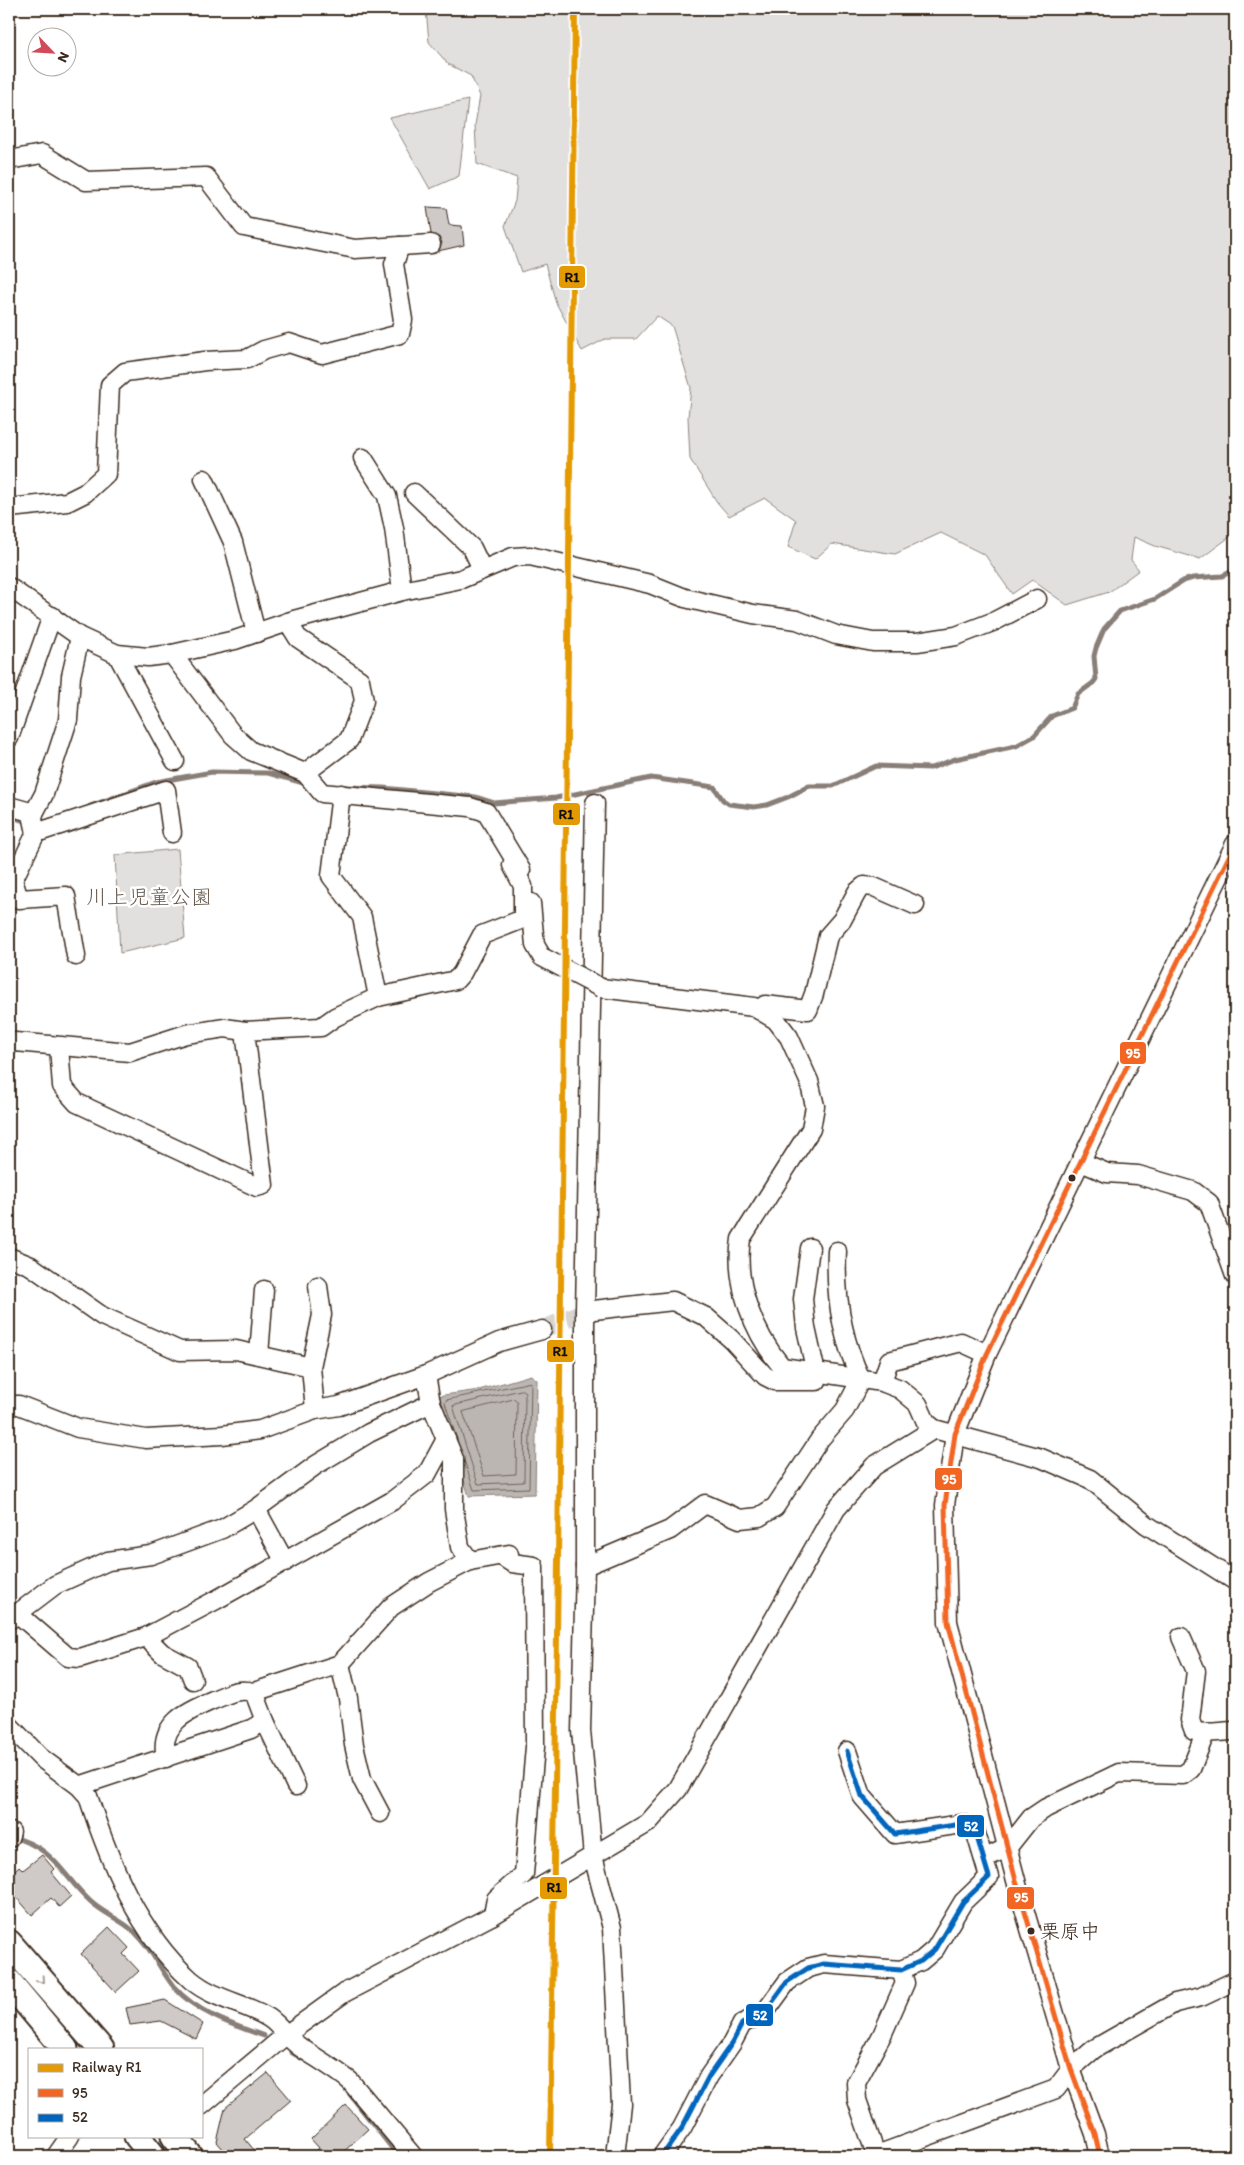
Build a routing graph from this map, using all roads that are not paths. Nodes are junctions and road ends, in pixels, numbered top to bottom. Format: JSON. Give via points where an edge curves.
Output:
{"nodes":[{"id":1,"x":9,"y":160,"type":"edge"},
{"id":2,"x":431,"y":244,"type":"dead end"},
{"id":3,"x":400,"y":246,"type":"junction"},
{"id":4,"x":364,"y":458,"type":"dead end"},
{"id":5,"x":204,"y":478,"type":"dead end"},
{"id":6,"x":414,"y":492,"type":"dead end"},
{"id":7,"x":9,"y":508,"type":"edge"},
{"id":8,"x":482,"y":569,"type":"junction"},
{"id":9,"x":9,"y":586,"type":"edge"},
{"id":10,"x":402,"y":591,"type":"junction"},
{"id":11,"x":1037,"y":599,"type":"dead end"},
{"id":12,"x":52,"y":616,"type":"junction"},
{"id":13,"x":288,"y":622,"type":"junction"},
{"id":14,"x":256,"y":633,"type":"junction"},
{"id":15,"x":80,"y":637,"type":"junction"},
{"id":16,"x":117,"y":654,"type":"junction"},
{"id":17,"x":172,"y":654,"type":"junction"},
{"id":18,"x":9,"y":738,"type":"edge"},
{"id":19,"x":176,"y":761,"type":"dead end"},
{"id":20,"x":312,"y":781,"type":"junction"},
{"id":21,"x":342,"y":794,"type":"junction"},
{"id":22,"x":595,"y":803,"type":"dead end"},
{"id":23,"x":9,"y":806,"type":"edge"},
{"id":24,"x":34,"y":823,"type":"junction"},
{"id":25,"x":172,"y":833,"type":"dead end"},
{"id":26,"x":1235,"y":844,"type":"edge"},
{"id":27,"x":515,"y":860,"type":"junction"},
{"id":28,"x":916,"y":905,"type":"dead end"},
{"id":29,"x":76,"y":956,"type":"dead end"},
{"id":30,"x":378,"y":998,"type":"junction"},
{"id":31,"x":759,"y":1010,"type":"junction"},
{"id":32,"x":245,"y":1031,"type":"junction"},
{"id":33,"x":9,"y":1045,"type":"edge"},
{"id":34,"x":59,"y":1047,"type":"junction"},
{"id":35,"x":1081,"y":1162,"type":"junction"},
{"id":36,"x":810,"y":1248,"type":"dead end"},
{"id":37,"x":837,"y":1251,"type":"dead end"},
{"id":38,"x":9,"y":1257,"type":"edge"},
{"id":39,"x":1235,"y":1276,"type":"edge"},
{"id":40,"x":318,"y":1286,"type":"dead end"},
{"id":41,"x":264,"y":1290,"type":"dead end"},
{"id":42,"x":586,"y":1311,"type":"junction"},
{"id":43,"x":542,"y":1330,"type":"tunnel mouth"},
{"id":44,"x":987,"y":1354,"type":"junction"},
{"id":45,"x":259,"y":1355,"type":"junction"},
{"id":46,"x":311,"y":1367,"type":"junction"},
{"id":47,"x":819,"y":1373,"type":"junction"},
{"id":48,"x":426,"y":1375,"type":"junction"},
{"id":49,"x":861,"y":1379,"type":"junction"},
{"id":50,"x":882,"y":1382,"type":"junction"},
{"id":51,"x":431,"y":1403,"type":"junction"},
{"id":52,"x":9,"y":1405,"type":"edge"},
{"id":53,"x":315,"y":1410,"type":"junction"},
{"id":54,"x":934,"y":1429,"type":"junction"},
{"id":55,"x":955,"y":1434,"type":"junction"},
{"id":56,"x":446,"y":1439,"type":"junction"},
{"id":57,"x":256,"y":1509,"type":"junction"},
{"id":58,"x":470,"y":1561,"type":"junction"},
{"id":59,"x":285,"y":1562,"type":"junction"},
{"id":60,"x":585,"y":1566,"type":"junction"},
{"id":61,"x":1235,"y":1581,"type":"edge"},
{"id":62,"x":13,"y":1616,"type":"edge"},
{"id":63,"x":146,"y":1637,"type":"junction"},
{"id":64,"x":1181,"y":1637,"type":"dead end"},
{"id":65,"x":340,"y":1664,"type":"junction"},
{"id":66,"x":192,"y":1680,"type":"dead end"},
{"id":67,"x":254,"y":1692,"type":"junction"},
{"id":68,"x":265,"y":1721,"type":"junction"},
{"id":69,"x":9,"y":1725,"type":"edge"},
{"id":70,"x":1235,"y":1731,"type":"edge"},
{"id":71,"x":1205,"y":1734,"type":"junction"},
{"id":72,"x":847,"y":1751,"type":"dead end"},
{"id":73,"x":166,"y":1758,"type":"junction"},
{"id":74,"x":79,"y":1786,"type":"junction"},
{"id":75,"x":296,"y":1786,"type":"dead end"},
{"id":76,"x":380,"y":1813,"type":"dead end"},
{"id":77,"x":1008,"y":1847,"type":"junction"},
{"id":78,"x":593,"y":1856,"type":"junction"},
{"id":79,"x":984,"y":1860,"type":"junction"},
{"id":80,"x":493,"y":1915,"type":"junction"},
{"id":81,"x":9,"y":1943,"type":"edge"},
{"id":82,"x":901,"y":1970,"type":"junction"},
{"id":83,"x":1235,"y":1981,"type":"edge"},
{"id":84,"x":9,"y":1982,"type":"edge"},
{"id":85,"x":287,"y":2034,"type":"junction"},
{"id":86,"x":64,"y":2048,"type":"edge"},
{"id":87,"x":100,"y":2048,"type":"edge"},
{"id":88,"x":1071,"y":2069,"type":"junction"},
{"id":89,"x":202,"y":2105,"type":"edge"},
{"id":90,"x":69,"y":2138,"type":"edge"},
{"id":91,"x":176,"y":2138,"type":"edge"},
{"id":92,"x":875,"y":2155,"type":"edge"},
{"id":93,"x":56,"y":2156,"type":"edge"},
{"id":94,"x":190,"y":2156,"type":"edge"},
{"id":95,"x":413,"y":2156,"type":"edge"},
{"id":96,"x":616,"y":2156,"type":"edge"},
{"id":97,"x":662,"y":2156,"type":"edge"},
{"id":98,"x":1100,"y":2156,"type":"edge"}],
"edges":[{"from":1,"to":3,"type":"street","via":[[42,154],[86,181],[206,177],[244,227],[355,249]]},
{"from":2,"to":3,"type":"street"},
{"from":3,"to":7,"type":"street","via":[[394,264],[403,320],[400,334],[322,354],[289,343],[247,359],[125,372],[110,385],[106,474],[67,502]]},
{"from":4,"to":10,"type":"street","via":[[387,496]]},
{"from":5,"to":14,"type":"street","via":[[233,542]]},
{"from":6,"to":8,"type":"street","via":[[472,548]]},
{"from":8,"to":10,"type":"street","via":[[461,579]]},
{"from":8,"to":11,"type":"street","via":[[512,557],[530,556],[650,584],[685,598],[797,620],[836,635],[873,642],[917,642],[956,636],[995,621]]},
{"from":9,"to":12,"type":"street"},
{"from":10,"to":13,"type":"street"},
{"from":12,"to":15,"type":"street"},
{"from":12,"to":18,"type":"street"},
{"from":13,"to":14,"type":"street"},
{"from":13,"to":20,"type":"street","via":[[298,638],[360,680],[364,701],[349,740]]},
{"from":14,"to":17,"type":"street"},
{"from":15,"to":16,"type":"street"},
{"from":15,"to":24,"type":"street","via":[[71,676],[68,720]]},
{"from":16,"to":17,"type":"street","via":[[148,657]]},
{"from":16,"to":19,"type":"street"},
{"from":17,"to":20,"type":"street","via":[[234,735],[251,751]]},
{"from":20,"to":21,"type":"street","via":[[322,793]]},
{"from":21,"to":27,"type":"street","via":[[470,807],[486,812]]},
{"from":21,"to":30,"type":"street","via":[[331,876],[362,917]]},
{"from":22,"to":42,"type":"street"},
{"from":23,"to":24,"type":"street"},
{"from":24,"to":25,"type":"street","via":[[166,790]]},
{"from":24,"to":29,"type":"street","via":[[13,880],[19,899],[66,896]]},
{"from":26,"to":35,"type":"street"},
{"from":27,"to":30,"type":"street","via":[[512,865],[523,886],[523,918],[482,935],[456,980]]},
{"from":27,"to":31,"type":"street","bridge":true,"via":[[530,884],[535,945],[542,957],[601,988]]},
{"from":28,"to":31,"type":"street","via":[[864,886],[828,936],[808,1010],[765,1005]]},
{"from":30,"to":32,"type":"street","via":[[335,1017],[321,1027]]},
{"from":31,"to":47,"type":"street","via":[[776,1020],[789,1037],[809,1081],[815,1106],[811,1129],[741,1239],[741,1276],[750,1313],[770,1352],[782,1367]]},
{"from":32,"to":34,"type":"street","via":[[225,1028],[186,1034],[130,1052]]},
{"from":32,"to":34,"type":"street","via":[[264,1185],[258,1187],[77,1103],[62,1086]]},
{"from":33,"to":34,"type":"street","via":[[15,1042]]},
{"from":35,"to":39,"type":"street","via":[[1107,1174],[1138,1175],[1193,1191],[1209,1203]]},
{"from":35,"to":44,"type":"street"},
{"from":36,"to":47,"type":"street","via":[[803,1298],[806,1328]]},
{"from":37,"to":49,"type":"street","via":[[838,1305],[850,1356]]},
{"from":38,"to":45,"type":"street","via":[[31,1266],[102,1316],[180,1351],[236,1350]]},
{"from":40,"to":46,"type":"street","via":[[322,1314]]},
{"from":41,"to":45,"type":"street"},
{"from":42,"to":47,"type":"street","via":[[673,1301],[706,1317],[765,1376],[775,1381],[823,1381]]},
{"from":42,"to":60,"type":"street"},
{"from":43,"to":48,"type":"street","via":[[499,1342]]},
{"from":44,"to":50,"type":"street","via":[[961,1342],[889,1362]]},
{"from":44,"to":55,"type":"street"},
{"from":45,"to":46,"type":"street"},
{"from":46,"to":53,"type":"street"},
{"from":47,"to":49,"type":"street"},
{"from":48,"to":51,"type":"street"},
{"from":48,"to":53,"type":"street","via":[[339,1406]]},
{"from":49,"to":50,"type":"street"},
{"from":49,"to":60,"type":"street","via":[[845,1410],[820,1439],[775,1507],[759,1517],[740,1519],[705,1504],[670,1530]]},
{"from":50,"to":54,"type":"street","via":[[900,1389],[918,1404],[926,1422]]},
{"from":51,"to":56,"type":"street"},
{"from":51,"to":57,"type":"street","via":[[369,1433],[316,1465]]},
{"from":52,"to":53,"type":"street","via":[[19,1405],[78,1428],[146,1439],[260,1430]]},
{"from":54,"to":55,"type":"street"},
{"from":54,"to":78,"type":"street","via":[[874,1466],[836,1509],[678,1789],[648,1823]]},
{"from":55,"to":61,"type":"street","via":[[1041,1458],[1090,1479],[1147,1525]]},
{"from":55,"to":77,"type":"street","via":[[945,1505],[948,1622]]},
{"from":56,"to":58,"type":"street","via":[[454,1459],[454,1509],[460,1547]]},
{"from":56,"to":59,"type":"street","via":[[427,1474],[399,1496]]},
{"from":57,"to":59,"type":"street"},
{"from":57,"to":62,"type":"street","via":[[222,1529],[151,1555],[108,1562],[55,1585]]},
{"from":58,"to":65,"type":"street","via":[[391,1607]]},
{"from":58,"to":80,"type":"street","via":[[505,1555],[512,1563],[534,1566],[535,1748],[524,1874],[496,1899]]},
{"from":59,"to":63,"type":"street"},
{"from":60,"to":78,"type":"street","via":[[581,1731]]},
{"from":62,"to":63,"type":"street","via":[[68,1657],[80,1658]]},
{"from":63,"to":66,"type":"street","via":[[162,1653],[188,1667]]},
{"from":64,"to":71,"type":"street","via":[[1196,1671],[1190,1720],[1194,1730]]},
{"from":65,"to":67,"type":"street"},
{"from":65,"to":76,"type":"street","via":[[362,1779]]},
{"from":67,"to":68,"type":"street"},
{"from":67,"to":73,"type":"street","via":[[241,1689],[185,1712],[172,1726],[163,1746]]},
{"from":68,"to":73,"type":"street","via":[[251,1729]]},
{"from":68,"to":75,"type":"street"},
{"from":69,"to":74,"type":"street","via":[[41,1758]]},
{"from":70,"to":71,"type":"street","via":[[1218,1730]]},
{"from":71,"to":77,"type":"street","via":[[1191,1769],[1183,1775],[1119,1774],[1031,1818]]},
{"from":72,"to":79,"type":"street","via":[[862,1796],[896,1834],[962,1824],[974,1827]]},
{"from":73,"to":74,"type":"street"},
{"from":74,"to":85,"type":"street","via":[[88,1796],[115,1870],[132,1903],[176,1964],[214,1995],[268,2018]]},
{"from":77,"to":79,"type":"street"},
{"from":77,"to":88,"type":"street"},
{"from":78,"to":80,"type":"street"},
{"from":78,"to":96,"type":"street","via":[[612,1928],[621,2104]]},
{"from":79,"to":82,"type":"street","via":[[989,1877],[963,1902],[935,1949],[921,1961]]},
{"from":80,"to":85,"type":"street","via":[[344,1993]]},
{"from":81,"to":87,"type":"highway","one_way":true},
{"from":82,"to":92,"type":"street","via":[[905,1982],[856,2083],[857,2100]]},
{"from":82,"to":97,"type":"street","via":[[824,1964],[808,1968],[787,1982],[765,2012],[742,2024],[709,2076],[682,2128]]},
{"from":83,"to":88,"type":"street","via":[[1201,1997],[1175,2003],[1094,2049]]},
{"from":84,"to":86,"type":"highway"},
{"from":85,"to":89,"type":"street"},
{"from":85,"to":95,"type":"street","via":[[350,2081]]},
{"from":88,"to":92,"type":"street","via":[[1056,2089]]},
{"from":88,"to":98,"type":"street"},
{"from":90,"to":93,"type":"street"},
{"from":91,"to":94,"type":"highway"}]}
